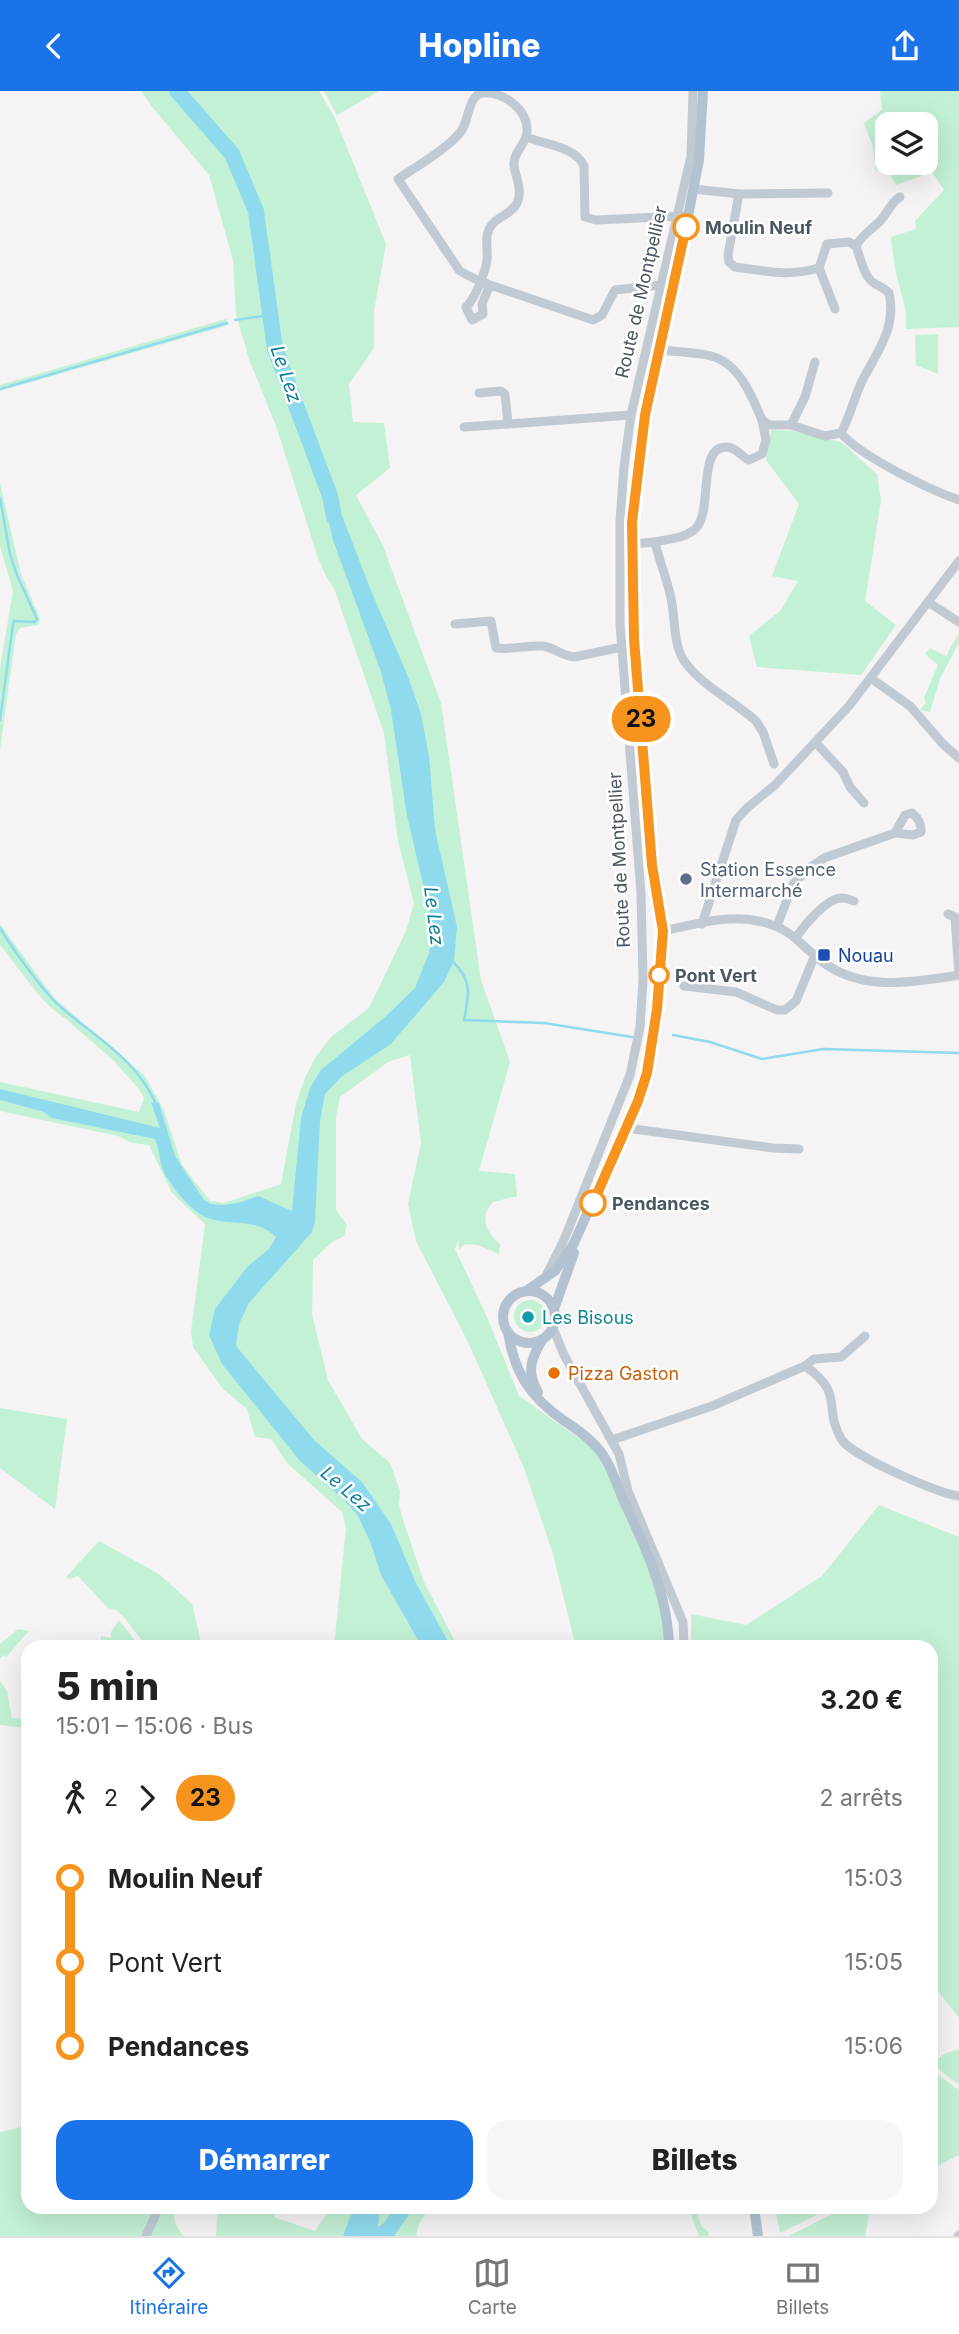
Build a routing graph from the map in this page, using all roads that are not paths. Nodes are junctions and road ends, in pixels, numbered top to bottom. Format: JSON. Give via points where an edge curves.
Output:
{"nodes":[{"id":1,"x":693,"y":91,"type":"edge"},
{"id":2,"x":703,"y":91,"type":"edge"},
{"id":3,"x":527,"y":137,"type":"junction"},
{"id":4,"x":694,"y":189,"type":"junction"},
{"id":5,"x":828,"y":193,"type":"dead end"},
{"id":6,"x":740,"y":194,"type":"junction"},
{"id":7,"x":900,"y":197,"type":"dead end"},
{"id":8,"x":683,"y":216,"type":"junction"},
{"id":9,"x":856,"y":246,"type":"junction"},
{"id":10,"x":819,"y":268,"type":"junction"},
{"id":11,"x":480,"y":281,"type":"junction"},
{"id":12,"x":490,"y":285,"type":"junction"},
{"id":13,"x":660,"y":285,"type":"junction"},
{"id":14,"x":835,"y":309,"type":"dead end"},
{"id":15,"x":660,"y":350,"type":"junction"},
{"id":16,"x":815,"y":362,"type":"dead end"},
{"id":17,"x":479,"y":393,"type":"dead end"},
{"id":18,"x":631,"y":415,"type":"junction"},
{"id":19,"x":762,"y":420,"type":"junction"},
{"id":20,"x":508,"y":424,"type":"junction"},
{"id":21,"x":791,"y":425,"type":"junction"},
{"id":22,"x":464,"y":427,"type":"dead end"},
{"id":23,"x":841,"y":433,"type":"junction"},
{"id":24,"x":959,"y":500,"type":"edge"},
{"id":25,"x":655,"y":542,"type":"junction"},
{"id":26,"x":632,"y":544,"type":"junction"},
{"id":27,"x":959,"y":561,"type":"edge"},
{"id":28,"x":928,"y":602,"type":"junction"},
{"id":29,"x":959,"y":622,"type":"edge"},
{"id":30,"x":455,"y":624,"type":"dead end"},
{"id":31,"x":622,"y":647,"type":"junction"},
{"id":32,"x":872,"y":679,"type":"junction"},
{"id":33,"x":816,"y":743,"type":"junction"},
{"id":34,"x":959,"y":758,"type":"edge"},
{"id":35,"x":774,"y":764,"type":"dead end"},
{"id":36,"x":864,"y":803,"type":"dead end"},
{"id":37,"x":895,"y":833,"type":"dead end"},
{"id":38,"x":854,"y":901,"type":"dead end"},
{"id":39,"x":948,"y":915,"type":"dead end"},
{"id":40,"x":702,"y":923,"type":"junction"},
{"id":41,"x":777,"y":926,"type":"junction"},
{"id":42,"x":663,"y":931,"type":"junction"},
{"id":43,"x":796,"y":937,"type":"junction"},
{"id":44,"x":814,"y":955,"type":"junction"},
{"id":45,"x":959,"y":975,"type":"edge"},
{"id":46,"x":684,"y":986,"type":"dead end"},
{"id":47,"x":626,"y":1125,"type":"junction"},
{"id":48,"x":799,"y":1149,"type":"dead end"},
{"id":49,"x":586,"y":1219,"type":"junction"},
{"id":50,"x":544,"y":1280,"type":"junction"},
{"id":51,"x":526,"y":1291,"type":"junction"},
{"id":52,"x":554,"y":1310,"type":"junction"},
{"id":53,"x":553,"y":1328,"type":"junction"},
{"id":54,"x":508,"y":1332,"type":"junction"},
{"id":55,"x":865,"y":1336,"type":"dead end"},
{"id":56,"x":542,"y":1340,"type":"junction"},
{"id":57,"x":805,"y":1366,"type":"junction"},
{"id":58,"x":548,"y":1409,"type":"junction"},
{"id":59,"x":612,"y":1440,"type":"junction"},
{"id":60,"x":959,"y":1496,"type":"edge"},
{"id":61,"x":669,"y":1640,"type":"edge"},
{"id":62,"x":684,"y":1640,"type":"edge"},
{"id":63,"x":156,"y":2214,"type":"edge"},
{"id":64,"x":755,"y":2214,"type":"edge"},
{"id":65,"x":757,"y":2234,"type":"edge"},
{"id":66,"x":146,"y":2236,"type":"edge"}],
"edges":[{"from":1,"to":8,"type":"street","name":"Route de Montpellier"},
{"from":2,"to":4,"type":"main road","name":"Route de Montpellier"},
{"from":3,"to":8,"type":"street","via":[[581,159],[585,218]]},
{"from":3,"to":11,"type":"street","via":[[515,157],[519,197],[513,209],[491,224]]},
{"from":3,"to":11,"type":"street","via":[[526,117],[518,105],[496,92],[482,92],[474,98],[461,131],[398,179],[459,269]]},
{"from":4,"to":6,"type":"street"},
{"from":4,"to":8,"type":"main road","name":"Route de Montpellier"},
{"from":5,"to":6,"type":"street"},
{"from":6,"to":10,"type":"street","via":[[730,264],[791,274]]},
{"from":7,"to":9,"type":"street"},
{"from":8,"to":13,"type":"street","name":"Route de Montpellier"},
{"from":8,"to":15,"type":"main road","name":"Route de Montpellier"},
{"from":9,"to":10,"type":"street","via":[[849,242],[827,244]]},
{"from":9,"to":23,"type":"street","via":[[873,283],[889,293],[891,320]]},
{"from":10,"to":14,"type":"street"},
{"from":11,"to":12,"type":"street"},
{"from":11,"to":12,"type":"street","via":[[466,307],[472,320],[483,314]]},
{"from":12,"to":13,"type":"street","via":[[593,320],[602,315],[615,290]]},
{"from":13,"to":18,"type":"street","name":"Route de Montpellier"},
{"from":15,"to":19,"type":"street","via":[[720,359],[746,384]]},
{"from":15,"to":26,"type":"main road","name":"Route de Montpellier","via":[[640,441]]},
{"from":16,"to":21,"type":"street"},
{"from":17,"to":20,"type":"street","via":[[505,394]]},
{"from":18,"to":20,"type":"street"},
{"from":18,"to":31,"type":"street","name":"Route de Montpellier","via":[[619,548]]},
{"from":19,"to":21,"type":"street","via":[[770,425]]},
{"from":19,"to":25,"type":"street","via":[[766,440],[762,454],[750,460],[732,448],[714,452],[701,522],[690,533]]},
{"from":20,"to":22,"type":"street"},
{"from":21,"to":23,"type":"street","via":[[825,436]]},
{"from":23,"to":24,"type":"street","via":[[877,460]]},
{"from":25,"to":26,"type":"street"},
{"from":25,"to":35,"type":"street","via":[[676,620],[677,650],[693,671],[756,721]]},
{"from":26,"to":42,"type":"main road","name":"Route de Montpellier","via":[[634,639],[650,853]]},
{"from":27,"to":28,"type":"street"},
{"from":28,"to":29,"type":"street"},
{"from":28,"to":32,"type":"street"},
{"from":30,"to":31,"type":"street","via":[[491,621],[496,648],[545,646],[574,657]]},
{"from":31,"to":50,"type":"street","name":"Route de Montpellier","via":[[641,893],[640,1027],[630,1075]]},
{"from":32,"to":33,"type":"street"},
{"from":32,"to":34,"type":"street","via":[[910,706]]},
{"from":33,"to":36,"type":"street"},
{"from":33,"to":40,"type":"street","via":[[736,820]]},
{"from":37,"to":41,"type":"street","via":[[824,858],[809,868],[793,884]]},
{"from":38,"to":43,"type":"street","via":[[835,899]]},
{"from":39,"to":45,"type":"street","via":[[955,917]]},
{"from":40,"to":41,"type":"street","via":[[743,919]]},
{"from":40,"to":42,"type":"street"},
{"from":41,"to":43,"type":"street"},
{"from":42,"to":47,"type":"main road","name":"Route de Montpellier","via":[[647,1073]]},
{"from":43,"to":44,"type":"street"},
{"from":44,"to":45,"type":"street","via":[[842,973],[874,982]]},
{"from":44,"to":46,"type":"street","via":[[796,1001],[785,1010],[736,992]]},
{"from":47,"to":48,"type":"street"},
{"from":47,"to":49,"type":"main road","name":"Route de Montpellier"},
{"from":49,"to":50,"type":"main road","name":"Route de Montpellier","via":[[567,1255]]},
{"from":49,"to":52,"type":"main road","name":"Route de Montpellier"},
{"from":50,"to":51,"type":"main road","name":"Route de Montpellier"},
{"from":51,"to":52,"type":"main road","via":[[546,1297]]},
{"from":51,"to":54,"type":"main road","via":[[507,1304],[503,1318]]},
{"from":52,"to":53,"type":"main road"},
{"from":53,"to":56,"type":"main road"},
{"from":53,"to":59,"type":"street"},
{"from":54,"to":56,"type":"main road","via":[[527,1343]]},
{"from":54,"to":58,"type":"main road","via":[[527,1388]]},
{"from":55,"to":57,"type":"street","via":[[841,1357],[814,1359]]},
{"from":56,"to":58,"type":"main road","via":[[530,1369],[532,1382]]},
{"from":57,"to":59,"type":"street","via":[[712,1406]]},
{"from":57,"to":60,"type":"street","via":[[829,1389],[843,1443],[895,1472]]},
{"from":58,"to":61,"type":"main road","via":[[603,1455],[652,1564]]},
{"from":59,"to":62,"type":"street","via":[[628,1492],[683,1622]]},
{"from":63,"to":66,"type":"street"},
{"from":64,"to":65,"type":"main road"}]}
